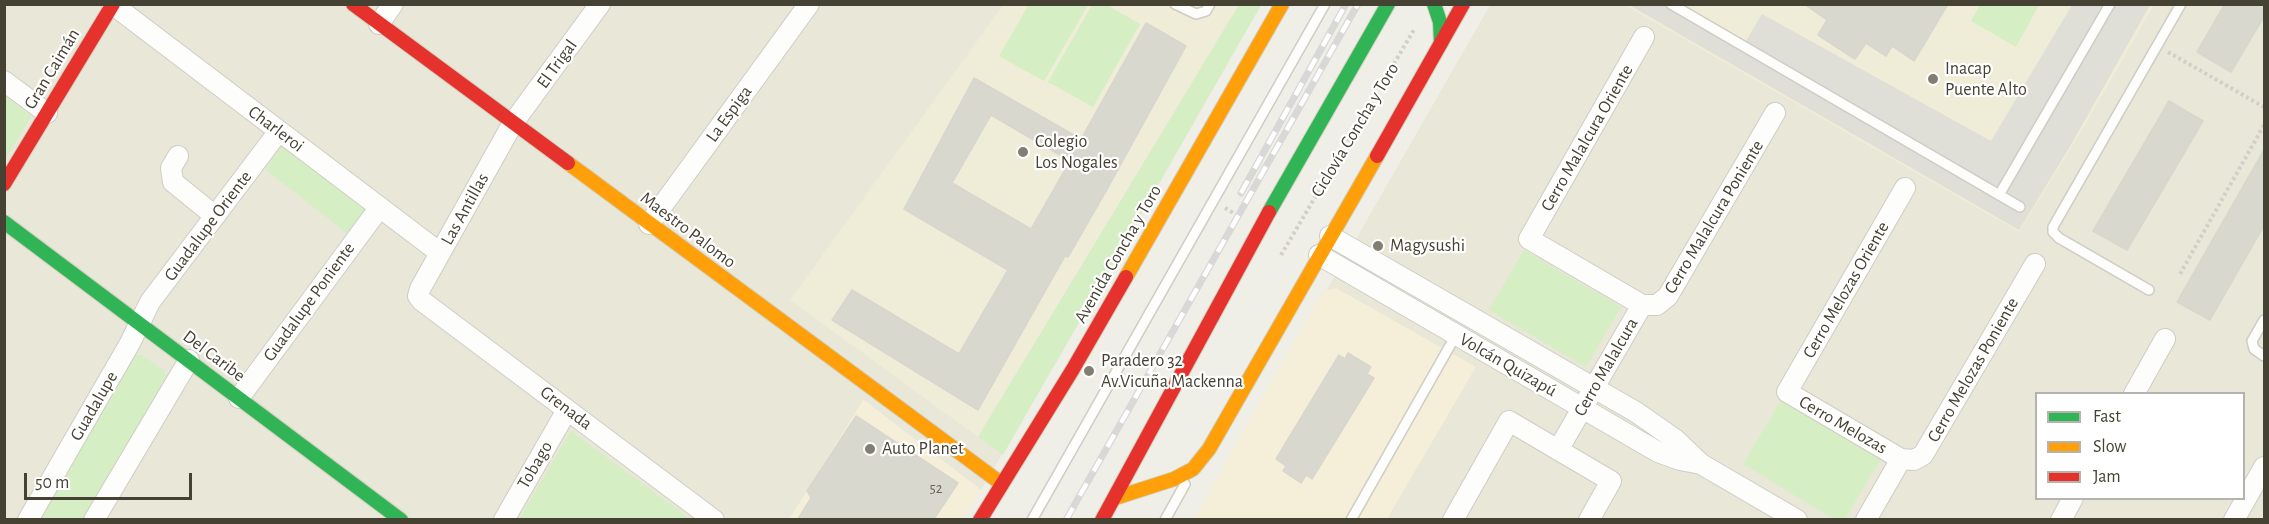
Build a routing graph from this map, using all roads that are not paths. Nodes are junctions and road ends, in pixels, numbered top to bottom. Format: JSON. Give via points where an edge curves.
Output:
{"nodes":[{"id":1,"x":353,"y":4,"type":"edge"},
{"id":2,"x":393,"y":4,"type":"edge"},
{"id":3,"x":600,"y":4,"type":"edge"},
{"id":4,"x":809,"y":4,"type":"edge"},
{"id":5,"x":1175,"y":4,"type":"edge"},
{"id":6,"x":1210,"y":4,"type":"edge"},
{"id":7,"x":1282,"y":4,"type":"edge"},
{"id":8,"x":1325,"y":4,"type":"edge"},
{"id":9,"x":1388,"y":4,"type":"edge"},
{"id":10,"x":1434,"y":4,"type":"edge"},
{"id":11,"x":1463,"y":4,"type":"edge"},
{"id":12,"x":1671,"y":4,"type":"edge"},
{"id":13,"x":2110,"y":4,"type":"edge"},
{"id":14,"x":2181,"y":4,"type":"edge"},
{"id":15,"x":112,"y":5,"type":"edge"},
{"id":16,"x":379,"y":24,"type":"junction"},
{"id":17,"x":1644,"y":38,"type":"dead end"},
{"id":18,"x":1441,"y":44,"type":"junction"},
{"id":19,"x":4,"y":81,"type":"edge"},
{"id":20,"x":47,"y":113,"type":"junction"},
{"id":21,"x":1775,"y":113,"type":"dead end"},
{"id":22,"x":513,"y":123,"type":"junction"},
{"id":23,"x":279,"y":131,"type":"junction"},
{"id":24,"x":178,"y":156,"type":"dead end"},
{"id":25,"x":4,"y":184,"type":"edge"},
{"id":26,"x":1905,"y":188,"type":"dead end"},
{"id":27,"x":1999,"y":195,"type":"junction"},
{"id":28,"x":380,"y":207,"type":"junction"},
{"id":29,"x":2020,"y":207,"type":"dead end"},
{"id":30,"x":215,"y":216,"type":"junction"},
{"id":31,"x":4,"y":222,"type":"edge"},
{"id":32,"x":649,"y":224,"type":"junction"},
{"id":33,"x":1330,"y":236,"type":"junction"},
{"id":34,"x":1529,"y":239,"type":"joint"},
{"id":35,"x":440,"y":253,"type":"junction"},
{"id":36,"x":1319,"y":255,"type":"junction"},
{"id":37,"x":2035,"y":264,"type":"dead end"},
{"id":38,"x":2149,"y":290,"type":"dead end"},
{"id":39,"x":418,"y":296,"type":"joint"},
{"id":40,"x":1642,"y":305,"type":"junction"},
{"id":41,"x":2265,"y":320,"type":"edge"},
{"id":42,"x":140,"y":323,"type":"junction"},
{"id":43,"x":1456,"y":335,"type":"junction"},
{"id":44,"x":2165,"y":339,"type":"dead end"},
{"id":45,"x":2265,"y":356,"type":"edge"},
{"id":46,"x":189,"y":360,"type":"junction"},
{"id":47,"x":1594,"y":388,"type":"junction"},
{"id":48,"x":1787,"y":392,"type":"joint"},
{"id":49,"x":2135,"y":392,"type":"edge"},
{"id":50,"x":239,"y":398,"type":"junction"},
{"id":51,"x":1582,"y":408,"type":"junction"},
{"id":52,"x":567,"y":410,"type":"junction"},
{"id":53,"x":1558,"y":450,"type":"junction"},
{"id":54,"x":1901,"y":459,"type":"junction"},
{"id":55,"x":1701,"y":464,"type":"junction"},
{"id":56,"x":2265,"y":467,"type":"edge"},
{"id":57,"x":1193,"y":469,"type":"junction"},
{"id":58,"x":1002,"y":484,"type":"junction"},
{"id":59,"x":1114,"y":498,"type":"junction"},
{"id":60,"x":2072,"y":500,"type":"edge"},
{"id":61,"x":28,"y":519,"type":"edge"},
{"id":62,"x":94,"y":519,"type":"edge"},
{"id":63,"x":401,"y":519,"type":"edge"},
{"id":64,"x":504,"y":519,"type":"edge"},
{"id":65,"x":714,"y":519,"type":"edge"},
{"id":66,"x":980,"y":519,"type":"edge"},
{"id":67,"x":1032,"y":519,"type":"edge"},
{"id":68,"x":1102,"y":519,"type":"edge"},
{"id":69,"x":1165,"y":519,"type":"edge"},
{"id":70,"x":1351,"y":519,"type":"edge"},
{"id":71,"x":1453,"y":519,"type":"edge"},
{"id":72,"x":1589,"y":519,"type":"edge"},
{"id":73,"x":1797,"y":519,"type":"edge"},
{"id":74,"x":1866,"y":519,"type":"edge"},
{"id":75,"x":2061,"y":519,"type":"edge"},
{"id":76,"x":2234,"y":519,"type":"edge"}],
"edges":[{"from":1,"to":16,"type":"street","name":"Maestro Palomo"},
{"from":2,"to":16,"type":"street"},
{"from":3,"to":22,"type":"street","name":"El Trigal"},
{"from":4,"to":32,"type":"street","name":"La Espiga"},
{"from":5,"to":6,"type":"lane","via":[[1196,14],[1206,11]]},
{"from":7,"to":58,"type":"street","name":"Avenida Concha y Toro","via":[[1073,369]]},
{"from":8,"to":67,"type":"lane"},
{"from":9,"to":59,"type":"street","via":[[1254,239]]},
{"from":10,"to":18,"type":"street"},
{"from":11,"to":18,"type":"street"},
{"from":12,"to":27,"type":"lane"},
{"from":13,"to":27,"type":"lane"},
{"from":14,"to":38,"type":"lane","via":[[2053,227],[2059,238]]},
{"from":15,"to":20,"type":"street","name":"Gran Caimán"},
{"from":15,"to":23,"type":"street","name":"Charleroi"},
{"from":16,"to":22,"type":"street","name":"Maestro Palomo"},
{"from":17,"to":34,"type":"street","name":"Cerro Malalcura Oriente"},
{"from":18,"to":33,"type":"street"},
{"from":19,"to":20,"type":"street"},
{"from":20,"to":25,"type":"street","name":"Gran Caimán"},
{"from":21,"to":40,"type":"street","name":"Cerro Malalcura Poniente","via":[[1668,296],[1657,305]]},
{"from":22,"to":32,"type":"street","name":"Maestro Palomo"},
{"from":22,"to":35,"type":"street","name":"Las Antillas"},
{"from":23,"to":28,"type":"street","name":"Charleroi"},
{"from":23,"to":30,"type":"street","name":"Guadalupe Oriente"},
{"from":24,"to":30,"type":"street","via":[[171,168],[173,182]]},
{"from":26,"to":48,"type":"street","name":"Cerro Melozas Oriente"},
{"from":27,"to":29,"type":"lane"},
{"from":28,"to":35,"type":"street","name":"Charleroi"},
{"from":28,"to":50,"type":"street","name":"Guadalupe Poniente"},
{"from":30,"to":42,"type":"street","name":"Guadalupe Oriente","via":[[150,302]]},
{"from":31,"to":42,"type":"street","name":"Del Caribe"},
{"from":32,"to":58,"type":"street","name":"Maestro Palomo"},
{"from":33,"to":36,"type":"street"},
{"from":33,"to":47,"type":"street","name":"Volcán Quizapú"},
{"from":34,"to":40,"type":"street","name":"Cerro Malalcura"},
{"from":35,"to":39,"type":"street","name":"Las Antillas"},
{"from":36,"to":43,"type":"street","name":"Volcán Quizapú"},
{"from":36,"to":57,"type":"street","via":[[1209,449]]},
{"from":37,"to":54,"type":"street","name":"Cerro Melozas Poniente","via":[[1923,455],[1914,460]]},
{"from":39,"to":52,"type":"street","name":"Grenada"},
{"from":40,"to":47,"type":"street","name":"Cerro Malalcura"},
{"from":41,"to":45,"type":"lane","via":[[2252,341],[2254,349]]},
{"from":42,"to":46,"type":"street","name":"Del Caribe"},
{"from":42,"to":61,"type":"street","name":"Guadalupe"},
{"from":43,"to":51,"type":"street","name":"Volcán Quizapú"},
{"from":43,"to":70,"type":"lane"},
{"from":44,"to":49,"type":"street"},
{"from":46,"to":50,"type":"street","name":"Del Caribe"},
{"from":46,"to":62,"type":"street"},
{"from":47,"to":51,"type":"street","name":"Cerro Malalcura"},
{"from":47,"to":55,"type":"street","name":"Volcán Quizapú","via":[[1656,424]]},
{"from":48,"to":54,"type":"street","name":"Cerro Melozas"},
{"from":50,"to":63,"type":"street","name":"Del Caribe"},
{"from":51,"to":53,"type":"street","name":"Cerro Malalcura"},
{"from":51,"to":55,"type":"street","name":"Volcán Quizapú","via":[[1658,452]]},
{"from":52,"to":64,"type":"street","name":"Tobago"},
{"from":52,"to":65,"type":"street","name":"Grenada"},
{"from":53,"to":71,"type":"street","via":[[1509,421]]},
{"from":53,"to":72,"type":"street","via":[[1611,481]]},
{"from":54,"to":74,"type":"street","name":"Cerro Melozas"},
{"from":55,"to":73,"type":"street","name":"Volcán Quizapú"},
{"from":56,"to":76,"type":"street"},
{"from":57,"to":59,"type":"street"},
{"from":57,"to":69,"type":"lane"},
{"from":58,"to":66,"type":"street","name":"Avenida Concha y Toro"},
{"from":59,"to":68,"type":"street"},
{"from":60,"to":75,"type":"street"}]}
